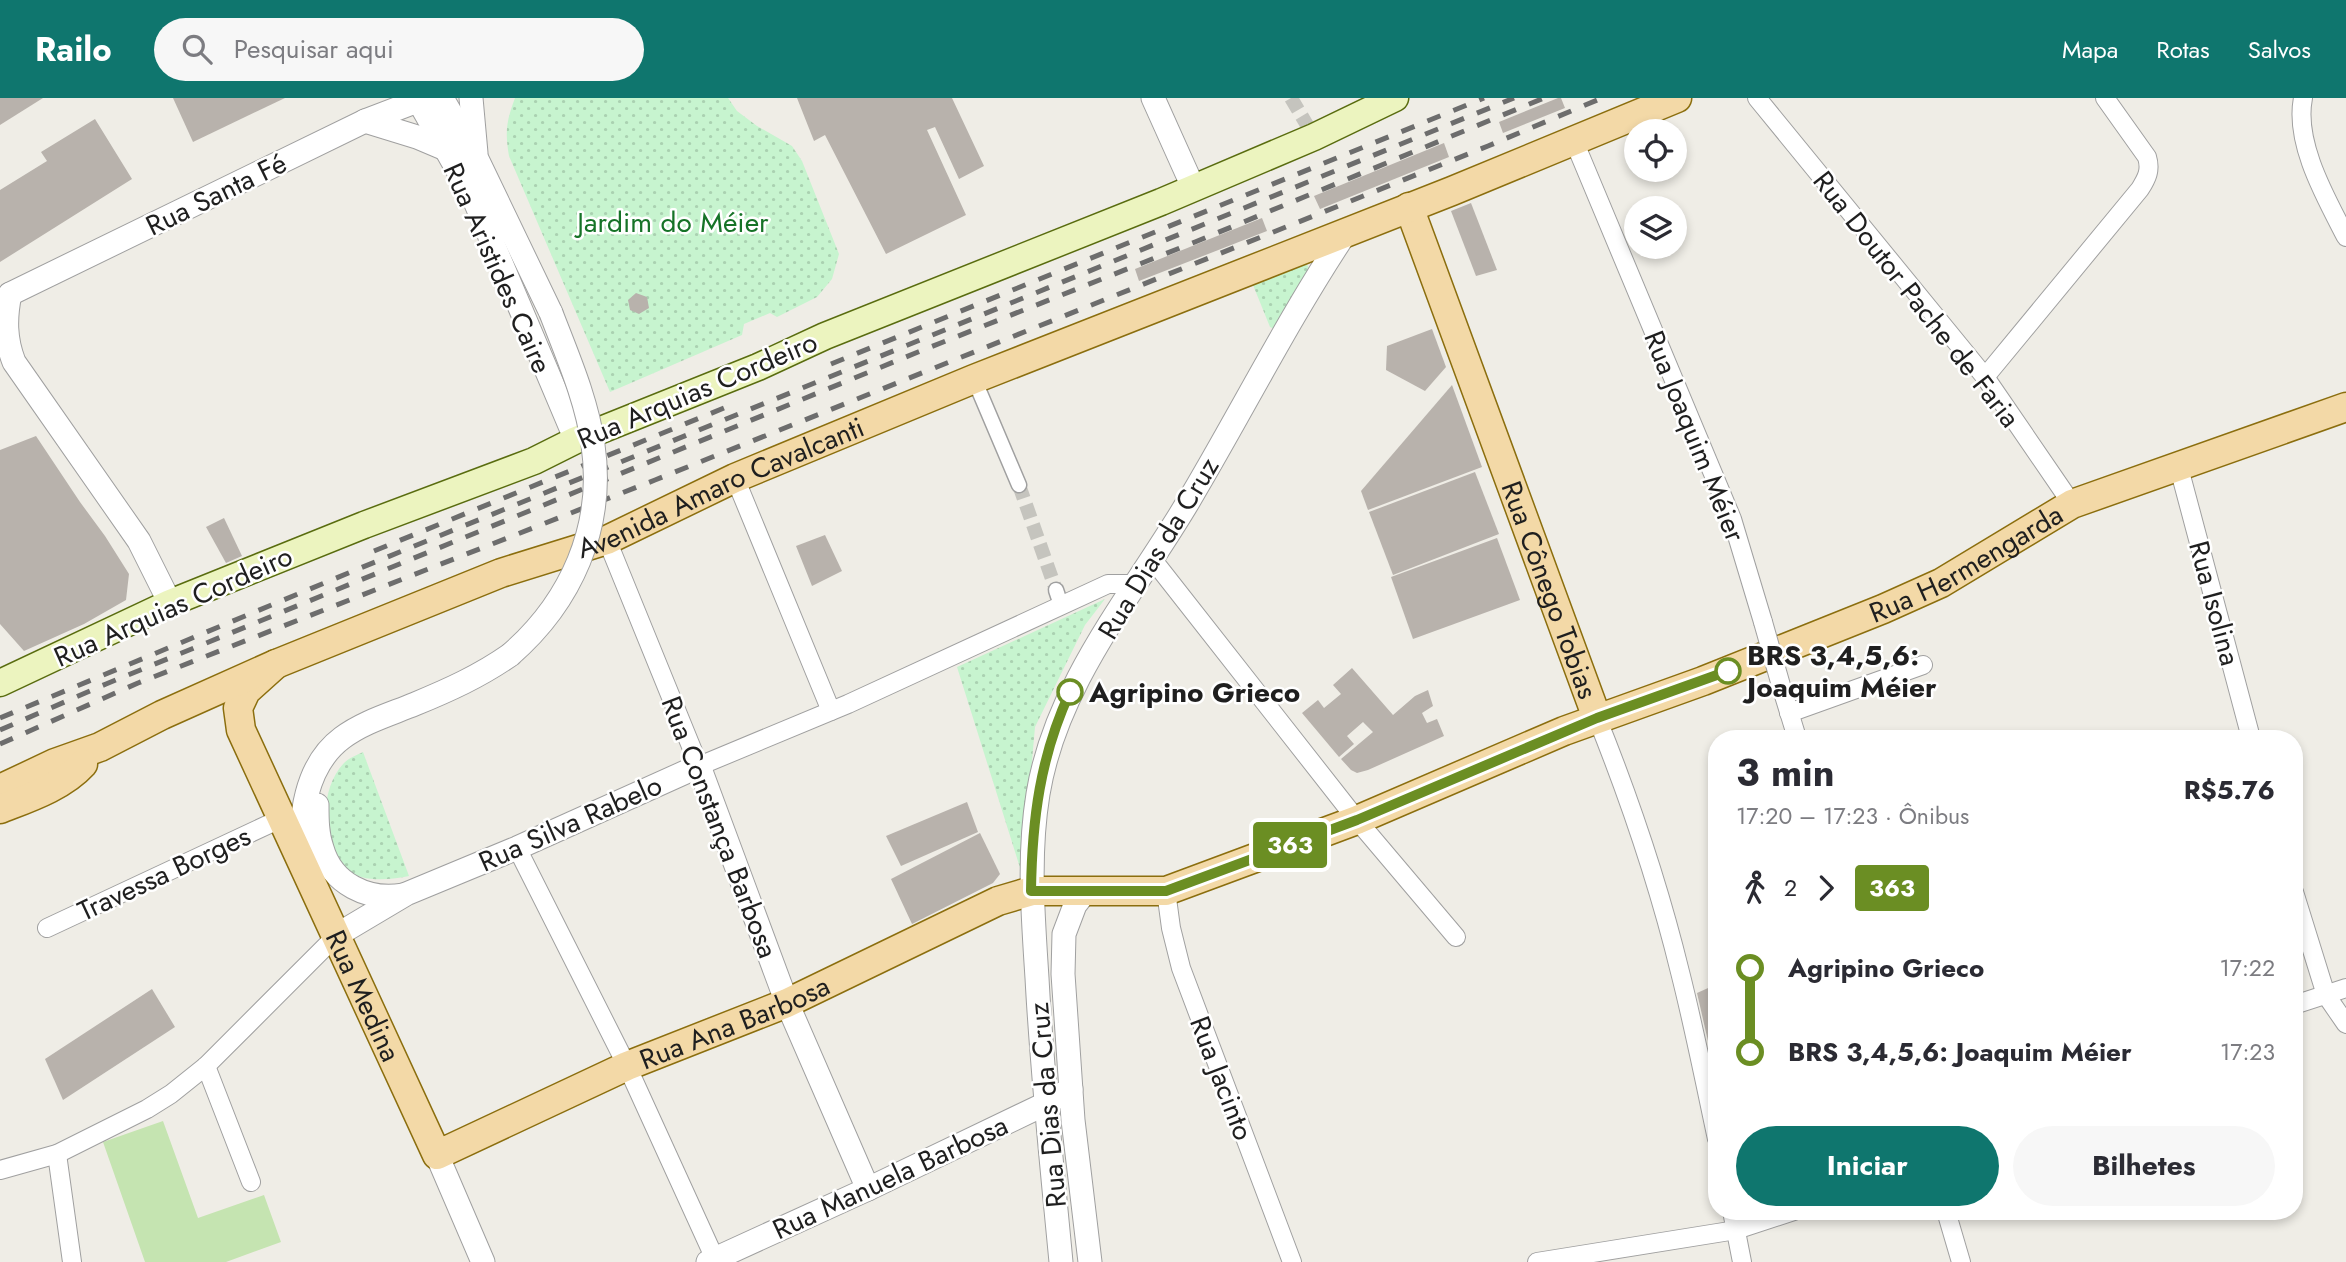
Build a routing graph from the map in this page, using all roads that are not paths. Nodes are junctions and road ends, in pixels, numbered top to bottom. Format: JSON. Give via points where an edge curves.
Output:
{"nodes":[{"id":1,"x":471,"y":98,"type":"edge"},
{"id":2,"x":1153,"y":98,"type":"edge"},
{"id":3,"x":1395,"y":98,"type":"edge"},
{"id":4,"x":1677,"y":98,"type":"edge"},
{"id":5,"x":1757,"y":98,"type":"edge"},
{"id":6,"x":2105,"y":98,"type":"edge"},
{"id":7,"x":2303,"y":98,"type":"edge"},
{"id":8,"x":420,"y":99,"type":"edge"},
{"id":9,"x":446,"y":107,"type":"edge"},
{"id":10,"x":365,"y":121,"type":"junction"},
{"id":11,"x":1574,"y":141,"type":"junction"},
{"id":12,"x":443,"y":148,"type":"junction"},
{"id":13,"x":477,"y":159,"type":"junction"},
{"id":14,"x":1193,"y":187,"type":"junction"},
{"id":15,"x":1409,"y":207,"type":"junction"},
{"id":16,"x":1346,"y":232,"type":"junction"},
{"id":17,"x":2346,"y":237,"type":"edge"},
{"id":18,"x":5,"y":292,"type":"edge"},
{"id":19,"x":1985,"y":377,"type":"junction"},
{"id":20,"x":974,"y":379,"type":"junction"},
{"id":21,"x":2346,"y":407,"type":"edge"},
{"id":22,"x":576,"y":440,"type":"junction"},
{"id":23,"x":2179,"y":468,"type":"junction"},
{"id":24,"x":735,"y":478,"type":"junction"},
{"id":25,"x":1019,"y":485,"type":"tunnel mouth"},
{"id":26,"x":2072,"y":504,"type":"junction"},
{"id":27,"x":607,"y":540,"type":"junction"},
{"id":28,"x":1153,"y":560,"type":"junction"},
{"id":29,"x":1137,"y":584,"type":"junction"},
{"id":30,"x":170,"y":603,"type":"junction"},
{"id":31,"x":276,"y":664,"type":"junction"},
{"id":32,"x":1923,"y":665,"type":"dead end"},
{"id":33,"x":0,"y":683,"type":"edge"},
{"id":34,"x":831,"y":711,"type":"junction"},
{"id":35,"x":1790,"y":713,"type":"junction"},
{"id":36,"x":162,"y":715,"type":"junction"},
{"id":37,"x":1597,"y":718,"type":"junction"},
{"id":38,"x":241,"y":730,"type":"junction"},
{"id":39,"x":1795,"y":730,"type":"edge"},
{"id":40,"x":2249,"y":730,"type":"edge"},
{"id":41,"x":100,"y":747,"type":"junction"},
{"id":42,"x":55,"y":763,"type":"junction"},
{"id":43,"x":699,"y":766,"type":"junction"},
{"id":44,"x":315,"y":772,"type":"junction"},
{"id":45,"x":0,"y":789,"type":"edge"},
{"id":46,"x":0,"y":807,"type":"edge"},
{"id":47,"x":280,"y":819,"type":"junction"},
{"id":48,"x":1357,"y":820,"type":"junction"},
{"id":49,"x":517,"y":848,"type":"junction"},
{"id":50,"x":310,"y":880,"type":"junction"},
{"id":51,"x":1031,"y":891,"type":"junction"},
{"id":52,"x":1086,"y":891,"type":"junction"},
{"id":53,"x":1166,"y":891,"type":"junction"},
{"id":54,"x":406,"y":894,"type":"junction"},
{"id":55,"x":2303,"y":921,"type":"edge"},
{"id":56,"x":47,"y":928,"type":"dead end"},
{"id":57,"x":337,"y":936,"type":"junction"},
{"id":58,"x":1456,"y":937,"type":"dead end"},
{"id":59,"x":2346,"y":988,"type":"edge"},
{"id":60,"x":2326,"y":995,"type":"junction"},
{"id":61,"x":2303,"y":1002,"type":"edge"},
{"id":62,"x":787,"y":1003,"type":"junction"},
{"id":63,"x":2346,"y":1024,"type":"edge"},
{"id":64,"x":206,"y":1066,"type":"junction"},
{"id":65,"x":627,"y":1066,"type":"junction"},
{"id":66,"x":1071,"y":1089,"type":"junction"},
{"id":67,"x":1708,"y":1098,"type":"edge"},
{"id":68,"x":1045,"y":1104,"type":"junction"},
{"id":69,"x":57,"y":1154,"type":"junction"},
{"id":70,"x":437,"y":1155,"type":"junction"},
{"id":71,"x":0,"y":1170,"type":"edge"},
{"id":72,"x":251,"y":1182,"type":"dead end"},
{"id":73,"x":868,"y":1189,"type":"junction"},
{"id":74,"x":1734,"y":1220,"type":"edge"},
{"id":75,"x":1767,"y":1220,"type":"edge"},
{"id":76,"x":1949,"y":1220,"type":"edge"},
{"id":77,"x":1736,"y":1230,"type":"junction"},
{"id":78,"x":711,"y":1260,"type":"edge"},
{"id":79,"x":72,"y":1262,"type":"edge"},
{"id":80,"x":483,"y":1262,"type":"edge"},
{"id":81,"x":1061,"y":1262,"type":"edge"},
{"id":82,"x":1090,"y":1262,"type":"edge"},
{"id":83,"x":1292,"y":1262,"type":"edge"},
{"id":84,"x":1537,"y":1262,"type":"edge"},
{"id":85,"x":1742,"y":1262,"type":"edge"},
{"id":86,"x":1961,"y":1262,"type":"edge"}],
"edges":[{"from":1,"to":13,"type":"street"},
{"from":2,"to":14,"type":"street"},
{"from":3,"to":14,"type":"main road","name":"Rua Arquias Cordeiro","via":[[1314,138]]},
{"from":4,"to":11,"type":"main road","name":"Avenida Amaro Cavalcanti"},
{"from":5,"to":19,"type":"street","name":"Rua Doutor Pache de Faria"},
{"from":6,"to":19,"type":"street","via":[[2147,157],[2148,177]]},
{"from":7,"to":17,"type":"street","via":[[2302,128],[2311,165]]},
{"from":8,"to":9,"type":"street"},
{"from":8,"to":10,"type":"street","name":"Rua Santa Fé"},
{"from":8,"to":12,"type":"street","name":"Rua Aristides Caire"},
{"from":9,"to":13,"type":"street"},
{"from":10,"to":12,"type":"street"},
{"from":10,"to":18,"type":"street","name":"Rua Santa Fé"},
{"from":11,"to":15,"type":"main road","name":"Avenida Amaro Cavalcanti"},
{"from":11,"to":35,"type":"street","name":"Rua Joaquim Méier","bridge":true,"via":[[1732,519]]},
{"from":12,"to":22,"type":"street","name":"Rua Aristides Caire","via":[[474,199]]},
{"from":13,"to":44,"type":"street","bridge":true,"via":[[551,313],[590,426],[595,498],[589,537],[572,576],[539,627],[510,655],[453,689],[357,729],[331,748]]},
{"from":14,"to":22,"type":"main road","name":"Rua Arquias Cordeiro"},
{"from":15,"to":16,"type":"main road","name":"Avenida Amaro Cavalcanti"},
{"from":15,"to":37,"type":"main road","name":"Rua Cônego Tobias"},
{"from":16,"to":20,"type":"main road","name":"Avenida Amaro Cavalcanti"},
{"from":16,"to":28,"type":"street","name":"Rua Dias da Cruz"},
{"from":18,"to":30,"type":"street","via":[[7,337],[14,362],[139,541]]},
{"from":19,"to":26,"type":"street","name":"Rua Doutor Pache de Faria"},
{"from":20,"to":24,"type":"main road","name":"Avenida Amaro Cavalcanti"},
{"from":20,"to":25,"type":"street"},
{"from":21,"to":23,"type":"main road","name":"Rua Hermengarda"},
{"from":22,"to":30,"type":"main road","name":"Rua Arquias Cordeiro","via":[[534,461]]},
{"from":23,"to":26,"type":"main road","name":"Rua Hermengarda"},
{"from":23,"to":40,"type":"street","name":"Rua Isolina"},
{"from":24,"to":27,"type":"main road","name":"Avenida Amaro Cavalcanti"},
{"from":24,"to":34,"type":"street"},
{"from":26,"to":37,"type":"main road","name":"Rua Hermengarda","via":[[1941,583],[1703,681]]},
{"from":27,"to":31,"type":"main road","name":"Avenida Amaro Cavalcanti","via":[[501,573]]},
{"from":27,"to":43,"type":"street","name":"Rua Constança Barbosa"},
{"from":28,"to":29,"type":"street","name":"Rua Dias da Cruz"},
{"from":28,"to":48,"type":"street"},
{"from":29,"to":34,"type":"street","name":"Rua Silva Rabelo","via":[[1108,584],[1058,598]]},
{"from":29,"to":51,"type":"street","name":"Rua Dias da Cruz","via":[[1057,720],[1038,792]]},
{"from":30,"to":33,"type":"main road","name":"Rua Arquias Cordeiro"},
{"from":31,"to":36,"type":"main road","name":"Avenida Amaro Cavalcanti"},
{"from":31,"to":38,"type":"main road","name":"Rua Medina","via":[[246,691],[238,708]]},
{"from":32,"to":35,"type":"street"},
{"from":34,"to":43,"type":"street","name":"Rua Silva Rabelo"},
{"from":35,"to":39,"type":"street","name":"Rua Joaquim Méier"},
{"from":36,"to":38,"type":"main road","via":[[210,713]]},
{"from":36,"to":41,"type":"main road","name":"Avenida Amaro Cavalcanti"},
{"from":37,"to":48,"type":"main road","name":"Rua Hermengarda"},
{"from":37,"to":67,"type":"street","name":"Rua Cônego Tobias","via":[[1680,971]]},
{"from":38,"to":47,"type":"main road","name":"Rua Medina"},
{"from":41,"to":42,"type":"main road","name":"Avenida Amaro Cavalcanti"},
{"from":41,"to":46,"type":"main road","name":"Avenida Amaro Cavalcanti","via":[[77,771],[37,794]]},
{"from":42,"to":45,"type":"main road","name":"Avenida Amaro Cavalcanti"},
{"from":42,"to":46,"type":"main road"},
{"from":43,"to":49,"type":"street","name":"Rua Silva Rabelo"},
{"from":43,"to":62,"type":"street","name":"Rua Constança Barbosa"},
{"from":44,"to":50,"type":"street","via":[[302,827]]},
{"from":44,"to":54,"type":"street","via":[[318,833],[329,865],[349,886],[364,892]]},
{"from":47,"to":50,"type":"main road","name":"Rua Medina"},
{"from":47,"to":56,"type":"street","name":"Travessa Borges"},
{"from":48,"to":53,"type":"main road","name":"Rua Hermengarda"},
{"from":48,"to":58,"type":"street"},
{"from":49,"to":54,"type":"street","name":"Rua Silva Rabelo"},
{"from":49,"to":65,"type":"street"},
{"from":50,"to":57,"type":"main road","name":"Rua Medina"},
{"from":51,"to":52,"type":"main road","name":"Rua Hermengarda"},
{"from":51,"to":62,"type":"main road","name":"Rua Ana Barbosa","via":[[998,901]]},
{"from":51,"to":68,"type":"street","name":"Rua Dias da Cruz"},
{"from":52,"to":53,"type":"main road","name":"Rua Hermengarda"},
{"from":52,"to":66,"type":"street","name":"Rua Dias da Cruz","via":[[1064,934]]},
{"from":53,"to":83,"type":"street","name":"Rua Jacinto","via":[[1181,968]]},
{"from":54,"to":57,"type":"street","name":"Rua Silva Rabelo"},
{"from":55,"to":60,"type":"street"},
{"from":57,"to":64,"type":"street","name":"Rua Silva Rabelo"},
{"from":57,"to":70,"type":"main road","name":"Rua Medina"},
{"from":59,"to":60,"type":"street"},
{"from":60,"to":61,"type":"street"},
{"from":60,"to":63,"type":"street"},
{"from":62,"to":65,"type":"main road","name":"Rua Ana Barbosa"},
{"from":62,"to":73,"type":"street","name":"Rua Constança Barbosa"},
{"from":64,"to":69,"type":"street","name":"Rua Silva Rabelo","via":[[148,1109]]},
{"from":64,"to":72,"type":"street"},
{"from":65,"to":70,"type":"main road","name":"Rua Ana Barbosa"},
{"from":65,"to":78,"type":"street"},
{"from":66,"to":68,"type":"street","name":"Rua Manuela Barbosa"},
{"from":66,"to":82,"type":"street","name":"Rua Dias da Cruz"},
{"from":68,"to":73,"type":"street","name":"Rua Manuela Barbosa"},
{"from":68,"to":81,"type":"street","name":"Rua Dias da Cruz"},
{"from":69,"to":71,"type":"street","name":"Rua Silva Rabelo"},
{"from":69,"to":79,"type":"street"},
{"from":70,"to":80,"type":"street","name":"Rua Medina"},
{"from":73,"to":78,"type":"street","name":"Rua Manuela Barbosa"},
{"from":74,"to":77,"type":"street"},
{"from":75,"to":77,"type":"street"},
{"from":76,"to":86,"type":"street"},
{"from":77,"to":84,"type":"street"},
{"from":77,"to":85,"type":"street"}]}
